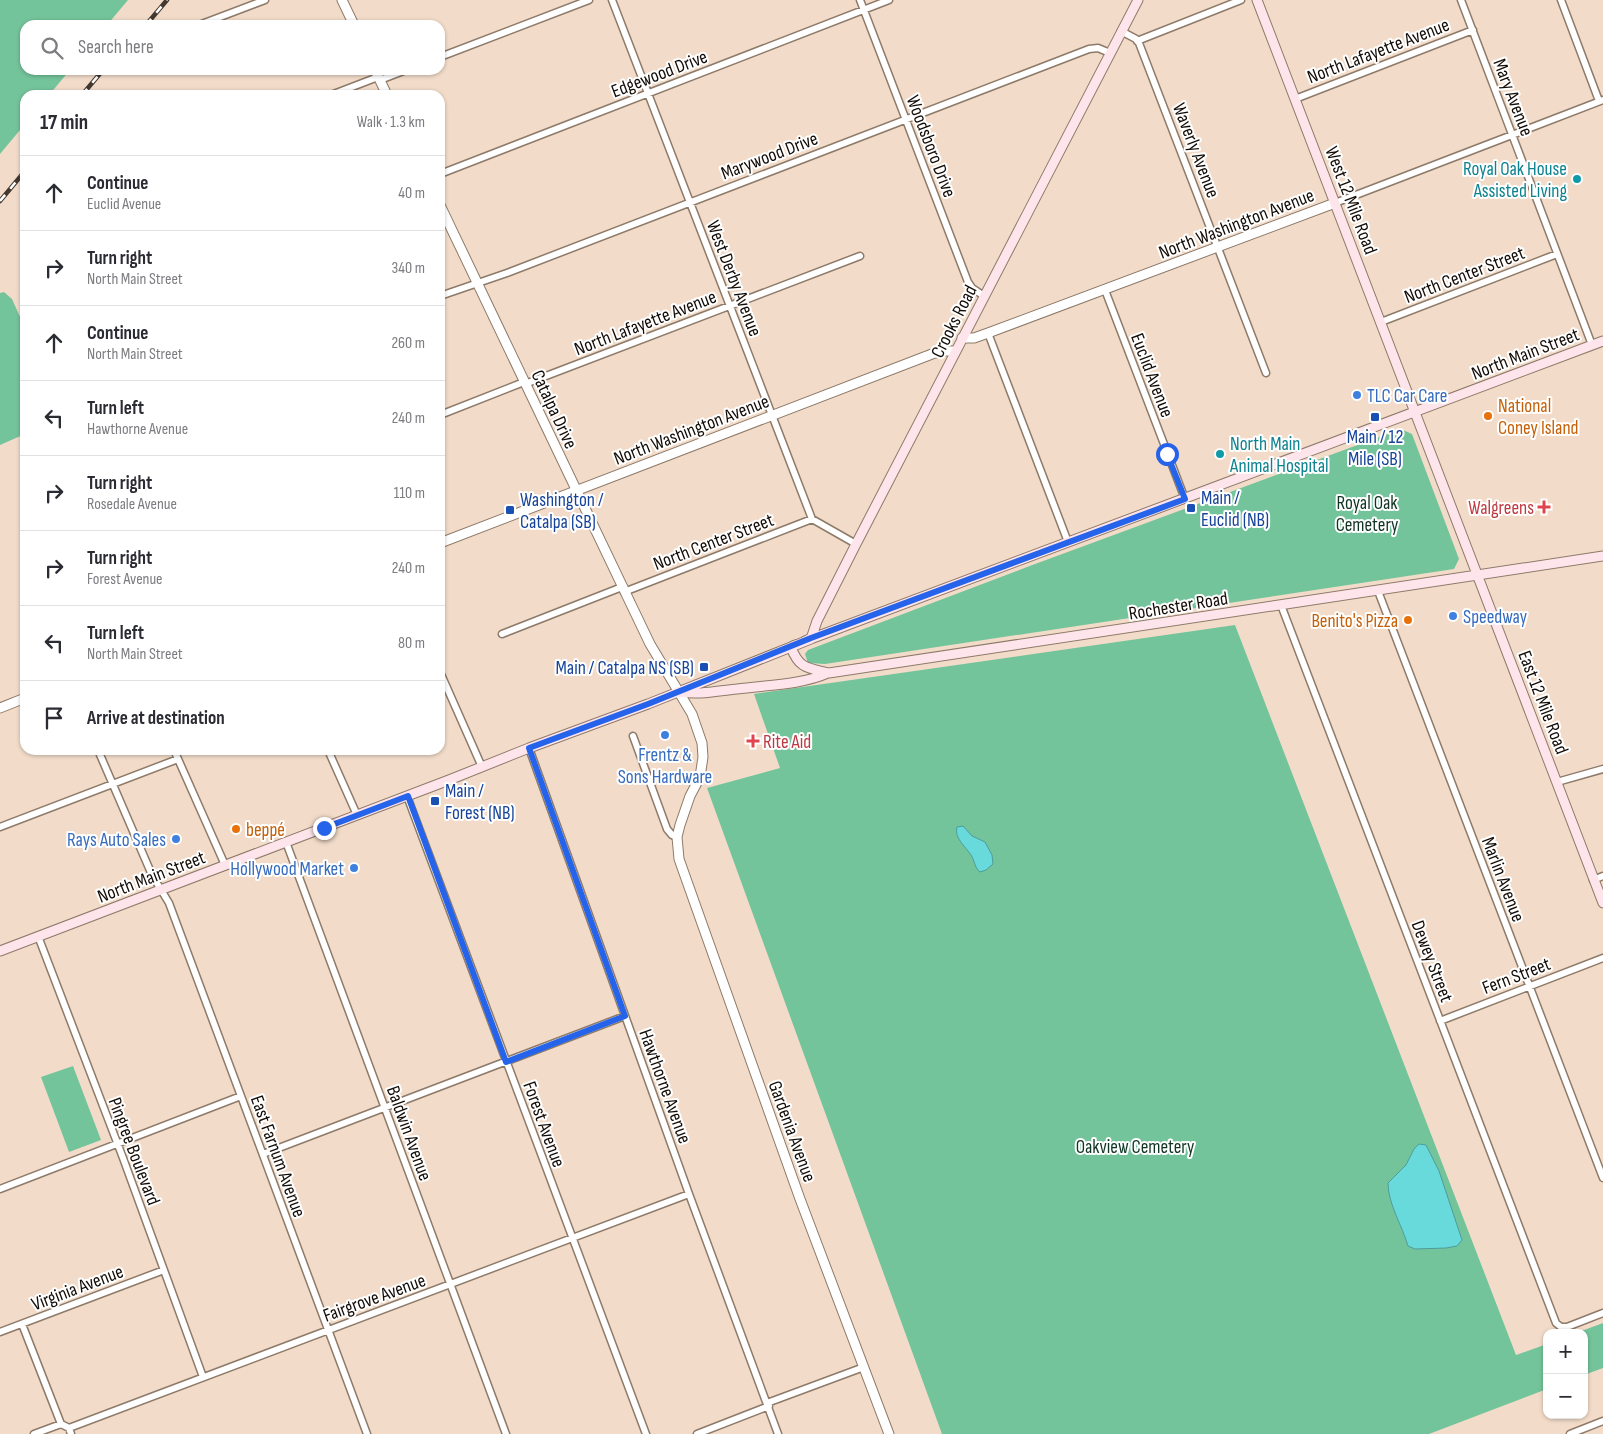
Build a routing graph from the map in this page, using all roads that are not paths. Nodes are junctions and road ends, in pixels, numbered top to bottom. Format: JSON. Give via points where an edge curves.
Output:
{"nodes":[{"id":1,"x":265,"y":0,"type":"edge"},
{"id":2,"x":342,"y":0,"type":"edge"},
{"id":3,"x":589,"y":0,"type":"edge"},
{"id":4,"x":612,"y":0,"type":"edge"},
{"id":5,"x":860,"y":0,"type":"edge"},
{"id":6,"x":889,"y":0,"type":"edge"},
{"id":7,"x":1138,"y":0,"type":"edge"},
{"id":8,"x":1241,"y":0,"type":"edge"},
{"id":9,"x":1257,"y":0,"type":"edge"},
{"id":10,"x":1461,"y":0,"type":"edge"},
{"id":11,"x":1561,"y":0,"type":"edge"},
{"id":12,"x":864,"y":10,"type":"junction"},
{"id":13,"x":212,"y":20,"type":"edge"},
{"id":14,"x":352,"y":20,"type":"edge"},
{"id":15,"x":1472,"y":30,"type":"junction"},
{"id":16,"x":1121,"y":31,"type":"junction"},
{"id":17,"x":1137,"y":41,"type":"junction"},
{"id":18,"x":1110,"y":53,"type":"junction"},
{"id":19,"x":445,"y":54,"type":"edge"},
{"id":20,"x":378,"y":76,"type":"edge"},
{"id":21,"x":343,"y":90,"type":"edge"},
{"id":22,"x":385,"y":90,"type":"edge"},
{"id":23,"x":648,"y":93,"type":"junction"},
{"id":24,"x":1295,"y":99,"type":"junction"},
{"id":25,"x":1601,"y":100,"type":"edge"},
{"id":26,"x":906,"y":118,"type":"junction"},
{"id":27,"x":1512,"y":134,"type":"junction"},
{"id":28,"x":445,"y":172,"type":"edge"},
{"id":29,"x":690,"y":202,"type":"junction"},
{"id":30,"x":1335,"y":203,"type":"junction"},
{"id":31,"x":445,"y":216,"type":"edge"},
{"id":32,"x":1217,"y":247,"type":"junction"},
{"id":33,"x":1558,"y":254,"type":"junction"},
{"id":34,"x":860,"y":256,"type":"dead end"},
{"id":35,"x":477,"y":283,"type":"junction"},
{"id":36,"x":1105,"y":290,"type":"junction"},
{"id":37,"x":445,"y":294,"type":"edge"},
{"id":38,"x":984,"y":296,"type":"junction"},
{"id":39,"x":730,"y":305,"type":"junction"},
{"id":40,"x":1381,"y":322,"type":"junction"},
{"id":41,"x":988,"y":333,"type":"junction"},
{"id":42,"x":962,"y":338,"type":"junction"},
{"id":43,"x":1603,"y":341,"type":"edge"},
{"id":44,"x":1592,"y":345,"type":"junction"},
{"id":45,"x":955,"y":351,"type":"junction"},
{"id":46,"x":1266,"y":373,"type":"dead end"},
{"id":47,"x":525,"y":383,"type":"junction"},
{"id":48,"x":1415,"y":412,"type":"junction"},
{"id":49,"x":445,"y":413,"type":"edge"},
{"id":50,"x":772,"y":415,"type":"junction"},
{"id":51,"x":576,"y":492,"type":"junction"},
{"id":52,"x":1185,"y":499,"type":"junction"},
{"id":53,"x":812,"y":519,"type":"junction"},
{"id":54,"x":445,"y":541,"type":"edge"},
{"id":55,"x":1068,"y":542,"type":"junction"},
{"id":56,"x":856,"y":544,"type":"junction"},
{"id":57,"x":1603,"y":556,"type":"edge"},
{"id":58,"x":1477,"y":576,"type":"junction"},
{"id":59,"x":623,"y":589,"type":"junction"},
{"id":60,"x":1378,"y":591,"type":"junction"},
{"id":61,"x":1281,"y":605,"type":"junction"},
{"id":62,"x":502,"y":634,"type":"dead end"},
{"id":63,"x":811,"y":638,"type":"junction"},
{"id":64,"x":791,"y":647,"type":"junction"},
{"id":65,"x":828,"y":673,"type":"junction"},
{"id":66,"x":445,"y":683,"type":"edge"},
{"id":67,"x":679,"y":692,"type":"junction"},
{"id":68,"x":20,"y":700,"type":"edge"},
{"id":69,"x":0,"y":708,"type":"edge"},
{"id":70,"x":632,"y":736,"type":"dead end"},
{"id":71,"x":529,"y":748,"type":"junction"},
{"id":72,"x":100,"y":755,"type":"edge"},
{"id":73,"x":176,"y":755,"type":"edge"},
{"id":74,"x":330,"y":755,"type":"edge"},
{"id":75,"x":178,"y":759,"type":"junction"},
{"id":76,"x":482,"y":767,"type":"junction"},
{"id":77,"x":1603,"y":768,"type":"edge"},
{"id":78,"x":1558,"y":782,"type":"junction"},
{"id":79,"x":113,"y":784,"type":"junction"},
{"id":80,"x":408,"y":796,"type":"junction"},
{"id":81,"x":357,"y":815,"type":"junction"},
{"id":82,"x":0,"y":827,"type":"edge"},
{"id":83,"x":677,"y":837,"type":"junction"},
{"id":84,"x":286,"y":842,"type":"junction"},
{"id":85,"x":225,"y":865,"type":"junction"},
{"id":86,"x":1603,"y":876,"type":"edge"},
{"id":87,"x":1594,"y":880,"type":"junction"},
{"id":88,"x":161,"y":890,"type":"junction"},
{"id":89,"x":1603,"y":903,"type":"edge"},
{"id":90,"x":38,"y":936,"type":"junction"},
{"id":91,"x":0,"y":951,"type":"edge"},
{"id":92,"x":1603,"y":958,"type":"edge"},
{"id":93,"x":1530,"y":986,"type":"junction"},
{"id":94,"x":625,"y":1016,"type":"junction"},
{"id":95,"x":1440,"y":1021,"type":"junction"},
{"id":96,"x":506,"y":1062,"type":"junction"},
{"id":97,"x":241,"y":1096,"type":"junction"},
{"id":98,"x":385,"y":1108,"type":"junction"},
{"id":99,"x":117,"y":1145,"type":"junction"},
{"id":100,"x":263,"y":1154,"type":"junction"},
{"id":101,"x":1603,"y":1178,"type":"edge"},
{"id":102,"x":0,"y":1190,"type":"edge"},
{"id":103,"x":689,"y":1194,"type":"junction"},
{"id":104,"x":572,"y":1239,"type":"junction"},
{"id":105,"x":164,"y":1270,"type":"junction"},
{"id":106,"x":450,"y":1284,"type":"junction"},
{"id":107,"x":1603,"y":1313,"type":"edge"},
{"id":108,"x":22,"y":1324,"type":"junction"},
{"id":109,"x":328,"y":1330,"type":"junction"},
{"id":110,"x":0,"y":1332,"type":"edge"},
{"id":111,"x":864,"y":1367,"type":"junction"},
{"id":112,"x":203,"y":1377,"type":"junction"},
{"id":113,"x":768,"y":1405,"type":"junction"},
{"id":114,"x":1603,"y":1421,"type":"edge"},
{"id":115,"x":61,"y":1424,"type":"junction"},
{"id":116,"x":70,"y":1431,"type":"edge"},
{"id":117,"x":34,"y":1434,"type":"edge"},
{"id":118,"x":367,"y":1434,"type":"edge"},
{"id":119,"x":506,"y":1434,"type":"edge"},
{"id":120,"x":646,"y":1434,"type":"edge"},
{"id":121,"x":697,"y":1434,"type":"edge"},
{"id":122,"x":778,"y":1434,"type":"edge"},
{"id":123,"x":889,"y":1434,"type":"edge"},
{"id":124,"x":1570,"y":1434,"type":"edge"}],
"edges":[{"from":1,"to":13,"type":"street"},
{"from":2,"to":14,"type":"street"},
{"from":3,"to":19,"type":"street"},
{"from":4,"to":23,"type":"street","name":"West Derby Avenue"},
{"from":5,"to":12,"type":"street","name":"Woodsboro Drive"},
{"from":6,"to":12,"type":"street","name":"Edgewood Drive"},
{"from":7,"to":16,"type":"main road","name":"Crooks Road"},
{"from":8,"to":17,"type":"street"},
{"from":9,"to":24,"type":"main road","name":"West 12 Mile Road"},
{"from":10,"to":15,"type":"street","name":"Mary Avenue"},
{"from":11,"to":25,"type":"street"},
{"from":12,"to":23,"type":"street","name":"Edgewood Drive"},
{"from":12,"to":26,"type":"street","name":"Woodsboro Drive"},
{"from":15,"to":24,"type":"street","name":"North Lafayette Avenue"},
{"from":15,"to":27,"type":"street","name":"Mary Avenue"},
{"from":16,"to":17,"type":"street"},
{"from":16,"to":18,"type":"main road","name":"Crooks Road"},
{"from":17,"to":32,"type":"street","name":"Waverly Avenue"},
{"from":18,"to":26,"type":"street","name":"Marywood Drive","via":[[1098,48],[1089,49]]},
{"from":18,"to":38,"type":"main road","name":"Crooks Road"},
{"from":20,"to":21,"type":"street"},
{"from":20,"to":22,"type":"street"},
{"from":23,"to":28,"type":"street","name":"Edgewood Drive"},
{"from":23,"to":29,"type":"street","name":"West Derby Avenue"},
{"from":24,"to":30,"type":"main road","name":"West 12 Mile Road"},
{"from":25,"to":27,"type":"street","name":"North Washington Avenue"},
{"from":26,"to":29,"type":"street","name":"Marywood Drive"},
{"from":26,"to":38,"type":"street","name":"Woodsboro Drive","via":[[968,282]]},
{"from":27,"to":30,"type":"street","name":"North Washington Avenue"},
{"from":27,"to":33,"type":"street","name":"Mary Avenue"},
{"from":29,"to":35,"type":"street","name":"Marywood Drive"},
{"from":29,"to":39,"type":"street","name":"West Derby Avenue"},
{"from":30,"to":32,"type":"street","name":"North Washington Avenue"},
{"from":30,"to":40,"type":"main road","name":"West 12 Mile Road"},
{"from":31,"to":35,"type":"street","name":"Catalpa Drive"},
{"from":32,"to":36,"type":"street","name":"North Washington Avenue"},
{"from":32,"to":46,"type":"street","name":"Waverly Avenue"},
{"from":33,"to":40,"type":"street","name":"North Center Street"},
{"from":33,"to":44,"type":"street","name":"Mary Avenue"},
{"from":34,"to":39,"type":"street","name":"North Lafayette Avenue"},
{"from":35,"to":37,"type":"street","name":"Marywood Drive"},
{"from":35,"to":47,"type":"street","name":"Catalpa Drive"},
{"from":36,"to":41,"type":"street","name":"North Washington Avenue"},
{"from":36,"to":52,"type":"street","name":"Euclid Avenue"},
{"from":38,"to":42,"type":"main road","name":"Crooks Road"},
{"from":39,"to":47,"type":"street","name":"North Lafayette Avenue"},
{"from":39,"to":50,"type":"street","name":"West Derby Avenue"},
{"from":40,"to":48,"type":"main road","name":"West 12 Mile Road"},
{"from":41,"to":42,"type":"street","name":"North Washington Avenue"},
{"from":41,"to":55,"type":"street"},
{"from":42,"to":45,"type":"main road","name":"Crooks Road"},
{"from":43,"to":44,"type":"main road","name":"North Main Street"},
{"from":44,"to":48,"type":"main road","name":"North Main Street"},
{"from":45,"to":50,"type":"street","name":"North Washington Avenue","via":[[932,354]]},
{"from":45,"to":56,"type":"main road","name":"Crooks Road"},
{"from":47,"to":49,"type":"street","name":"North Lafayette Avenue"},
{"from":47,"to":51,"type":"street","name":"Catalpa Drive"},
{"from":48,"to":52,"type":"main road","name":"North Main Street"},
{"from":48,"to":58,"type":"main road","name":"East 12 Mile Road"},
{"from":50,"to":51,"type":"street","name":"North Washington Avenue"},
{"from":50,"to":53,"type":"street","name":"West Derby Avenue"},
{"from":51,"to":54,"type":"street","name":"North Washington Avenue"},
{"from":51,"to":59,"type":"street","name":"Catalpa Drive"},
{"from":52,"to":55,"type":"main road","name":"North Main Street"},
{"from":53,"to":56,"type":"street"},
{"from":53,"to":59,"type":"street","name":"North Center Street"},
{"from":55,"to":63,"type":"main road","name":"North Main Street"},
{"from":56,"to":63,"type":"main road","name":"Crooks Road"},
{"from":57,"to":58,"type":"main road","name":"Rochester Road"},
{"from":58,"to":60,"type":"main road","name":"Rochester Road"},
{"from":58,"to":78,"type":"main road","name":"East 12 Mile Road"},
{"from":59,"to":62,"type":"street","name":"North Center Street"},
{"from":59,"to":67,"type":"street","name":"Catalpa Drive"},
{"from":60,"to":61,"type":"main road","name":"Rochester Road"},
{"from":60,"to":93,"type":"street","name":"Marlin Avenue"},
{"from":61,"to":65,"type":"main road","name":"Rochester Road"},
{"from":61,"to":95,"type":"street","name":"Dewey Street"},
{"from":63,"to":64,"type":"main road"},
{"from":64,"to":65,"type":"main road","name":"Rochester Road","via":[[796,660],[804,667]]},
{"from":64,"to":67,"type":"main road","name":"North Main Street"},
{"from":65,"to":67,"type":"main road","via":[[773,685],[698,694]]},
{"from":66,"to":76,"type":"street"},
{"from":67,"to":71,"type":"main road","name":"North Main Street"},
{"from":67,"to":83,"type":"street","name":"Gardenia Avenue","via":[[692,714],[702,743],[703,757],[700,777],[690,796]]},
{"from":68,"to":69,"type":"street"},
{"from":70,"to":83,"type":"street","via":[[667,829]]},
{"from":71,"to":76,"type":"main road","name":"North Main Street"},
{"from":71,"to":94,"type":"street","name":"Hawthorne Avenue"},
{"from":72,"to":79,"type":"street","name":"East Farnum Avenue"},
{"from":73,"to":75,"type":"street"},
{"from":74,"to":81,"type":"street"},
{"from":75,"to":79,"type":"street"},
{"from":75,"to":85,"type":"street"},
{"from":76,"to":80,"type":"main road","name":"North Main Street"},
{"from":77,"to":78,"type":"street"},
{"from":78,"to":87,"type":"main road","name":"East 12 Mile Road"},
{"from":79,"to":82,"type":"street"},
{"from":79,"to":88,"type":"street","name":"East Farnum Avenue"},
{"from":80,"to":81,"type":"main road","name":"North Main Street"},
{"from":80,"to":96,"type":"street","name":"Forest Avenue"},
{"from":81,"to":84,"type":"main road","name":"North Main Street"},
{"from":83,"to":111,"type":"street","name":"Gardenia Avenue","via":[[685,879]]},
{"from":84,"to":85,"type":"main road","name":"North Main Street"},
{"from":84,"to":98,"type":"street","name":"Baldwin Avenue"},
{"from":85,"to":88,"type":"main road","name":"North Main Street"},
{"from":86,"to":87,"type":"street"},
{"from":87,"to":89,"type":"main road","name":"East 12 Mile Road"},
{"from":88,"to":90,"type":"main road","name":"North Main Street"},
{"from":88,"to":97,"type":"street","name":"East Farnum Avenue","via":[[169,903]]},
{"from":90,"to":91,"type":"main road","name":"North Main Street"},
{"from":90,"to":99,"type":"street","name":"Pingree Boulevard"},
{"from":92,"to":93,"type":"street","name":"Fern Street"},
{"from":93,"to":95,"type":"street","name":"Fern Street"},
{"from":93,"to":101,"type":"street","name":"Marlin Avenue"},
{"from":94,"to":96,"type":"street"},
{"from":94,"to":103,"type":"street","name":"Hawthorne Avenue"},
{"from":95,"to":107,"type":"street","name":"Dewey Street","via":[[1556,1323],[1567,1327]]},
{"from":96,"to":98,"type":"street"},
{"from":96,"to":104,"type":"street","name":"Forest Avenue"},
{"from":97,"to":99,"type":"street"},
{"from":97,"to":100,"type":"street","name":"East Farnum Avenue"},
{"from":98,"to":100,"type":"street"},
{"from":98,"to":106,"type":"street","name":"Baldwin Avenue"},
{"from":99,"to":102,"type":"street"},
{"from":99,"to":105,"type":"street","name":"Pingree Boulevard"},
{"from":100,"to":109,"type":"street","name":"East Farnum Avenue"},
{"from":103,"to":104,"type":"street","name":"Fairgrove Avenue"},
{"from":103,"to":113,"type":"street","name":"Hawthorne Avenue"},
{"from":104,"to":106,"type":"street","name":"Fairgrove Avenue"},
{"from":104,"to":120,"type":"street","name":"Forest Avenue"},
{"from":105,"to":108,"type":"street","name":"Virginia Avenue"},
{"from":105,"to":112,"type":"street","name":"Pingree Boulevard"},
{"from":106,"to":109,"type":"street","name":"Fairgrove Avenue"},
{"from":106,"to":119,"type":"street","name":"Baldwin Avenue"},
{"from":108,"to":110,"type":"street","name":"Virginia Avenue"},
{"from":108,"to":115,"type":"street"},
{"from":109,"to":112,"type":"street","name":"Fairgrove Avenue"},
{"from":109,"to":118,"type":"street","name":"East Farnum Avenue"},
{"from":111,"to":113,"type":"street"},
{"from":111,"to":123,"type":"street","name":"Gardenia Avenue"},
{"from":112,"to":116,"type":"street","name":"Fairgrove Avenue"},
{"from":113,"to":121,"type":"street"},
{"from":113,"to":122,"type":"street","name":"Hawthorne Avenue"},
{"from":114,"to":124,"type":"street"},
{"from":115,"to":116,"type":"street"},
{"from":115,"to":117,"type":"street"}]}
